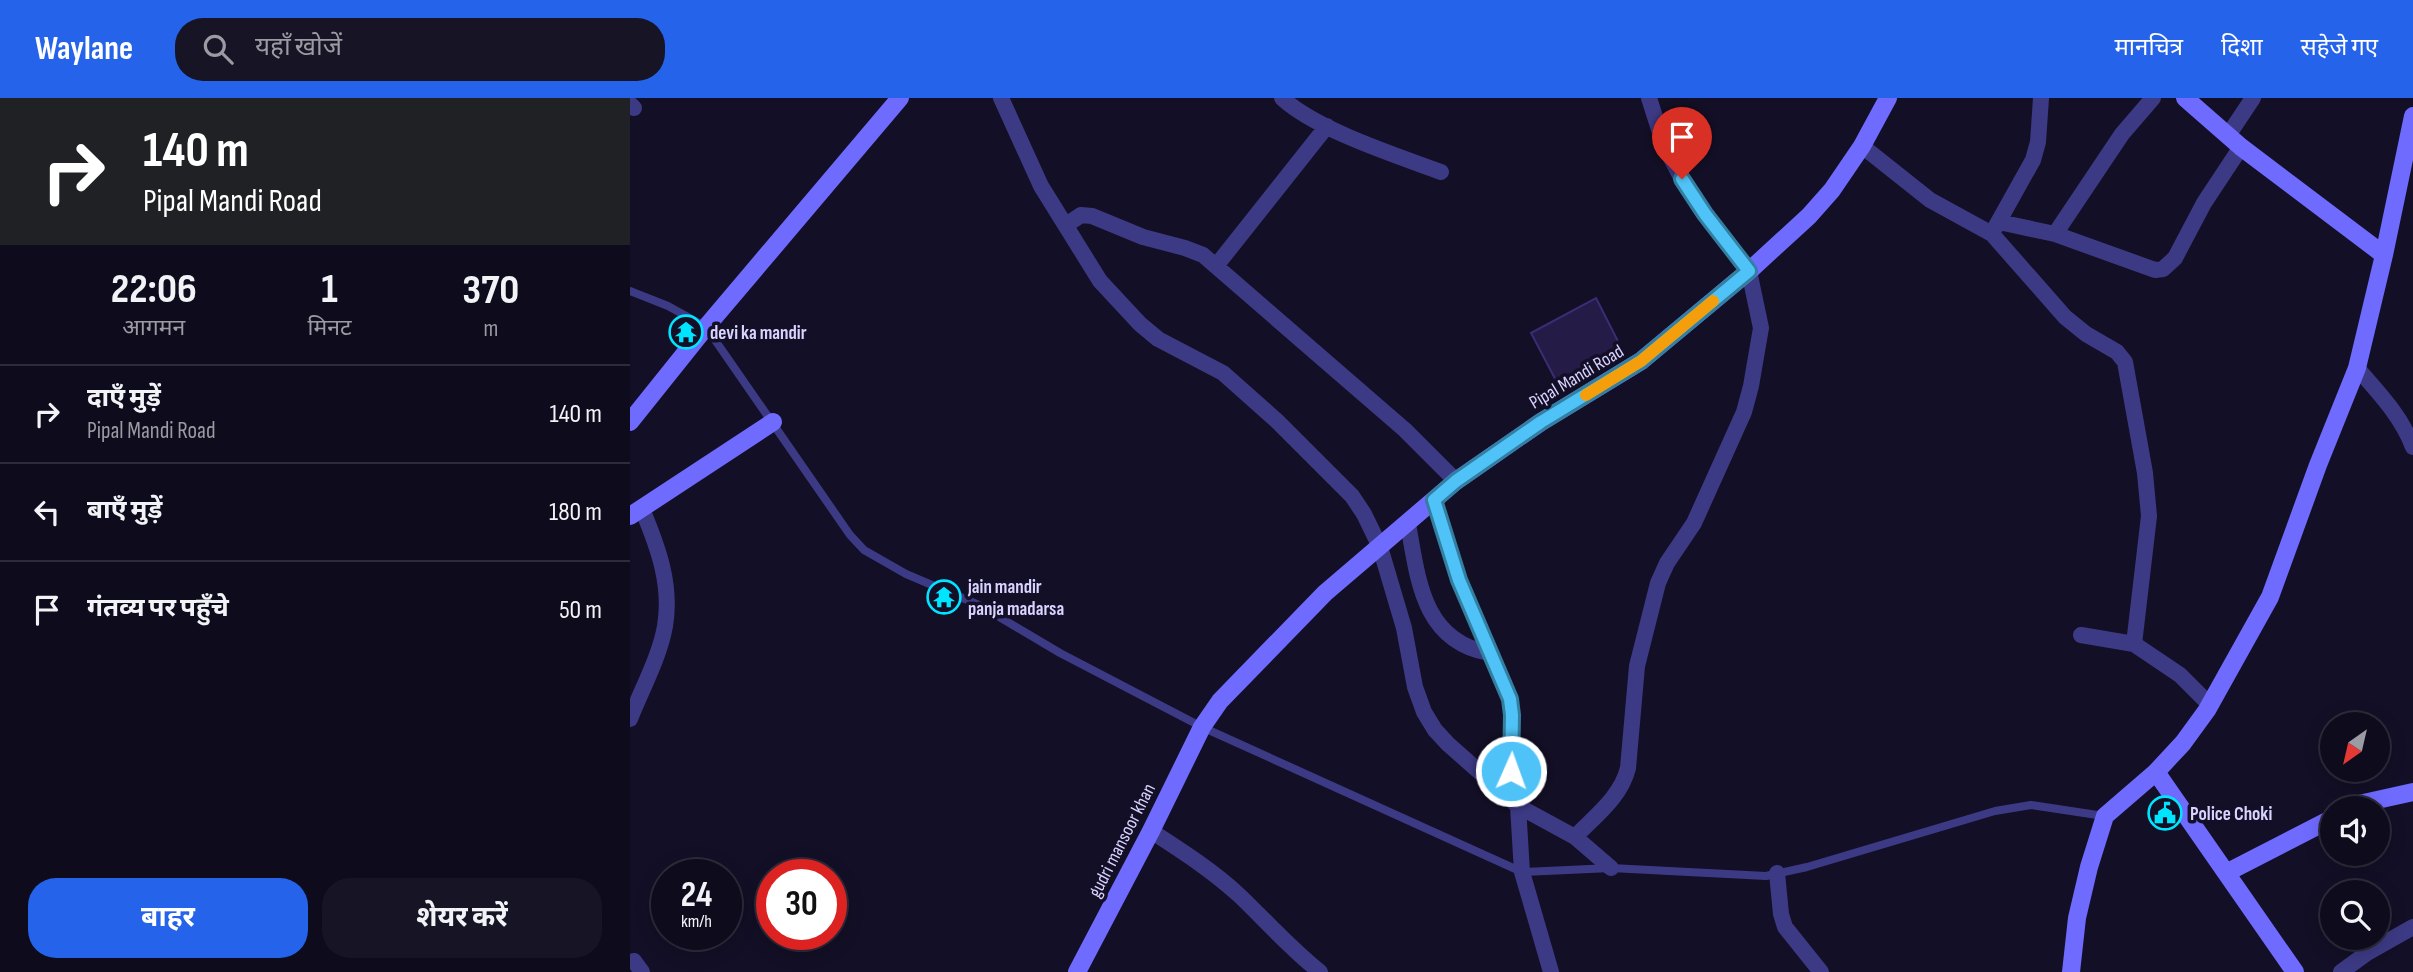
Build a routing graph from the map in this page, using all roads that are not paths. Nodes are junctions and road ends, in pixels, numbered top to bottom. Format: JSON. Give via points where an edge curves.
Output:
{"nodes":[{"id":1,"x":900,"y":98,"type":"edge"},
{"id":2,"x":1001,"y":98,"type":"edge"},
{"id":3,"x":1282,"y":98,"type":"edge"},
{"id":4,"x":1648,"y":98,"type":"edge"},
{"id":5,"x":1888,"y":98,"type":"edge"},
{"id":6,"x":2041,"y":98,"type":"edge"},
{"id":7,"x":2153,"y":98,"type":"edge"},
{"id":8,"x":2186,"y":98,"type":"edge"},
{"id":9,"x":2253,"y":98,"type":"edge"},
{"id":10,"x":2413,"y":116,"type":"edge"},
{"id":11,"x":1327,"y":126,"type":"junction"},
{"id":12,"x":2235,"y":141,"type":"junction"},
{"id":13,"x":1862,"y":146,"type":"junction"},
{"id":14,"x":1441,"y":172,"type":"dead end"},
{"id":15,"x":1066,"y":225,"type":"junction"},
{"id":16,"x":1995,"y":228,"type":"junction"},
{"id":17,"x":2055,"y":234,"type":"junction"},
{"id":18,"x":2384,"y":256,"type":"junction"},
{"id":19,"x":1216,"y":266,"type":"junction"},
{"id":20,"x":1749,"y":271,"type":"junction"},
{"id":21,"x":630,"y":291,"type":"edge"},
{"id":22,"x":706,"y":327,"type":"junction"},
{"id":23,"x":2357,"y":368,"type":"junction"},
{"id":24,"x":630,"y":422,"type":"edge"},
{"id":25,"x":773,"y":422,"type":"junction"},
{"id":26,"x":2413,"y":447,"type":"edge"},
{"id":27,"x":1456,"y":481,"type":"junction"},
{"id":28,"x":1434,"y":500,"type":"junction"},
{"id":29,"x":636,"y":512,"type":"edge"},
{"id":30,"x":1408,"y":523,"type":"junction"},
{"id":31,"x":1380,"y":547,"type":"junction"},
{"id":32,"x":2081,"y":635,"type":"dead end"},
{"id":33,"x":2134,"y":644,"type":"junction"},
{"id":34,"x":1489,"y":653,"type":"junction"},
{"id":35,"x":2210,"y":705,"type":"junction"},
{"id":36,"x":630,"y":719,"type":"edge"},
{"id":37,"x":1202,"y":727,"type":"junction"},
{"id":38,"x":2156,"y":772,"type":"junction"},
{"id":39,"x":2413,"y":792,"type":"edge"},
{"id":40,"x":2390,"y":797,"type":"edge"},
{"id":41,"x":1518,"y":806,"type":"junction"},
{"id":42,"x":2105,"y":816,"type":"junction"},
{"id":43,"x":2320,"y":825,"type":"edge"},
{"id":44,"x":1151,"y":831,"type":"junction"},
{"id":45,"x":1575,"y":838,"type":"junction"},
{"id":46,"x":1611,"y":868,"type":"junction"},
{"id":47,"x":1522,"y":872,"type":"junction"},
{"id":48,"x":1777,"y":873,"type":"junction"},
{"id":49,"x":2227,"y":873,"type":"junction"},
{"id":50,"x":2413,"y":928,"type":"edge"},
{"id":51,"x":1077,"y":972,"type":"edge"},
{"id":52,"x":1320,"y":972,"type":"edge"},
{"id":53,"x":1551,"y":972,"type":"edge"},
{"id":54,"x":1821,"y":972,"type":"edge"},
{"id":55,"x":2071,"y":972,"type":"edge"},
{"id":56,"x":2295,"y":972,"type":"edge"},
{"id":57,"x":2341,"y":972,"type":"edge"}],
"edges":[{"from":1,"to":22,"type":"street"},
{"from":2,"to":15,"type":"street","via":[[1041,186]]},
{"from":3,"to":11,"type":"street"},
{"from":4,"to":20,"type":"street","via":[[1682,179]]},
{"from":5,"to":13,"type":"street","name":"Pipal Mandi Road"},
{"from":6,"to":16,"type":"street","via":[[2039,142],[2033,160]]},
{"from":7,"to":17,"type":"street","via":[[2122,134]]},
{"from":8,"to":12,"type":"street"},
{"from":9,"to":12,"type":"street"},
{"from":10,"to":18,"type":"street"},
{"from":11,"to":14,"type":"street"},
{"from":11,"to":19,"type":"street"},
{"from":12,"to":17,"type":"street","via":[[2175,258],[2163,269]]},
{"from":12,"to":18,"type":"street"},
{"from":13,"to":16,"type":"street","via":[[1930,200]]},
{"from":13,"to":20,"type":"street","name":"Pipal Mandi Road","via":[[1809,216]]},
{"from":15,"to":19,"type":"street","via":[[1081,215],[1092,216],[1195,251]]},
{"from":15,"to":31,"type":"street","via":[[1100,281],[1140,324],[1172,348],[1223,373],[1277,421],[1352,496]]},
{"from":16,"to":17,"type":"street"},
{"from":16,"to":33,"type":"street","via":[[2064,317],[2118,352],[2125,362],[2148,516]]},
{"from":18,"to":23,"type":"street"},
{"from":19,"to":27,"type":"street","via":[[1405,430]]},
{"from":20,"to":27,"type":"street","name":"Pipal Mandi Road","via":[[1641,361]]},
{"from":20,"to":45,"type":"street","via":[[1761,328],[1744,412],[1694,523],[1658,583],[1637,666],[1625,781]]},
{"from":21,"to":22,"type":"lane"},
{"from":22,"to":24,"type":"street"},
{"from":22,"to":25,"type":"lane"},
{"from":23,"to":26,"type":"street","via":[[2392,409]]},
{"from":23,"to":35,"type":"street","via":[[2270,597]]},
{"from":25,"to":29,"type":"street"},
{"from":25,"to":37,"type":"lane","via":[[864,550],[906,574],[979,605]]},
{"from":27,"to":28,"type":"street","name":"Pipal Mandi Road"},
{"from":28,"to":30,"type":"street","name":"Pipal Mandi Road"},
{"from":28,"to":34,"type":"street","via":[[1459,580]]},
{"from":29,"to":36,"type":"street","via":[[660,553],[666,586],[665,626]]},
{"from":30,"to":31,"type":"street","name":"Pipal Mandi Road"},
{"from":30,"to":34,"type":"street","via":[[1420,589],[1429,609],[1458,642]]},
{"from":31,"to":37,"type":"street","name":"Pipal Mandi Road","via":[[1325,593],[1220,701]]},
{"from":31,"to":41,"type":"street","via":[[1424,712],[1448,744]]},
{"from":32,"to":33,"type":"street"},
{"from":33,"to":35,"type":"street","via":[[2180,675]]},
{"from":34,"to":41,"type":"street","via":[[1510,699],[1511,771]]},
{"from":35,"to":38,"type":"street"},
{"from":37,"to":44,"type":"street","name":"gudri mansoor khan"},
{"from":37,"to":47,"type":"lane"},
{"from":38,"to":42,"type":"street"},
{"from":38,"to":49,"type":"street"},
{"from":39,"to":40,"type":"street"},
{"from":41,"to":45,"type":"street"},
{"from":41,"to":47,"type":"street"},
{"from":42,"to":48,"type":"lane","via":[[2031,805],[1995,810]]},
{"from":42,"to":55,"type":"street","via":[[2077,918]]},
{"from":43,"to":49,"type":"street"},
{"from":44,"to":51,"type":"street","name":"gudri mansoor khan"},
{"from":44,"to":52,"type":"street","via":[[1239,895]]},
{"from":45,"to":46,"type":"street"},
{"from":46,"to":47,"type":"lane"},
{"from":46,"to":48,"type":"lane"},
{"from":47,"to":53,"type":"street"},
{"from":48,"to":54,"type":"street","via":[[1785,927]]},
{"from":49,"to":56,"type":"street"},
{"from":50,"to":57,"type":"street"}]}
